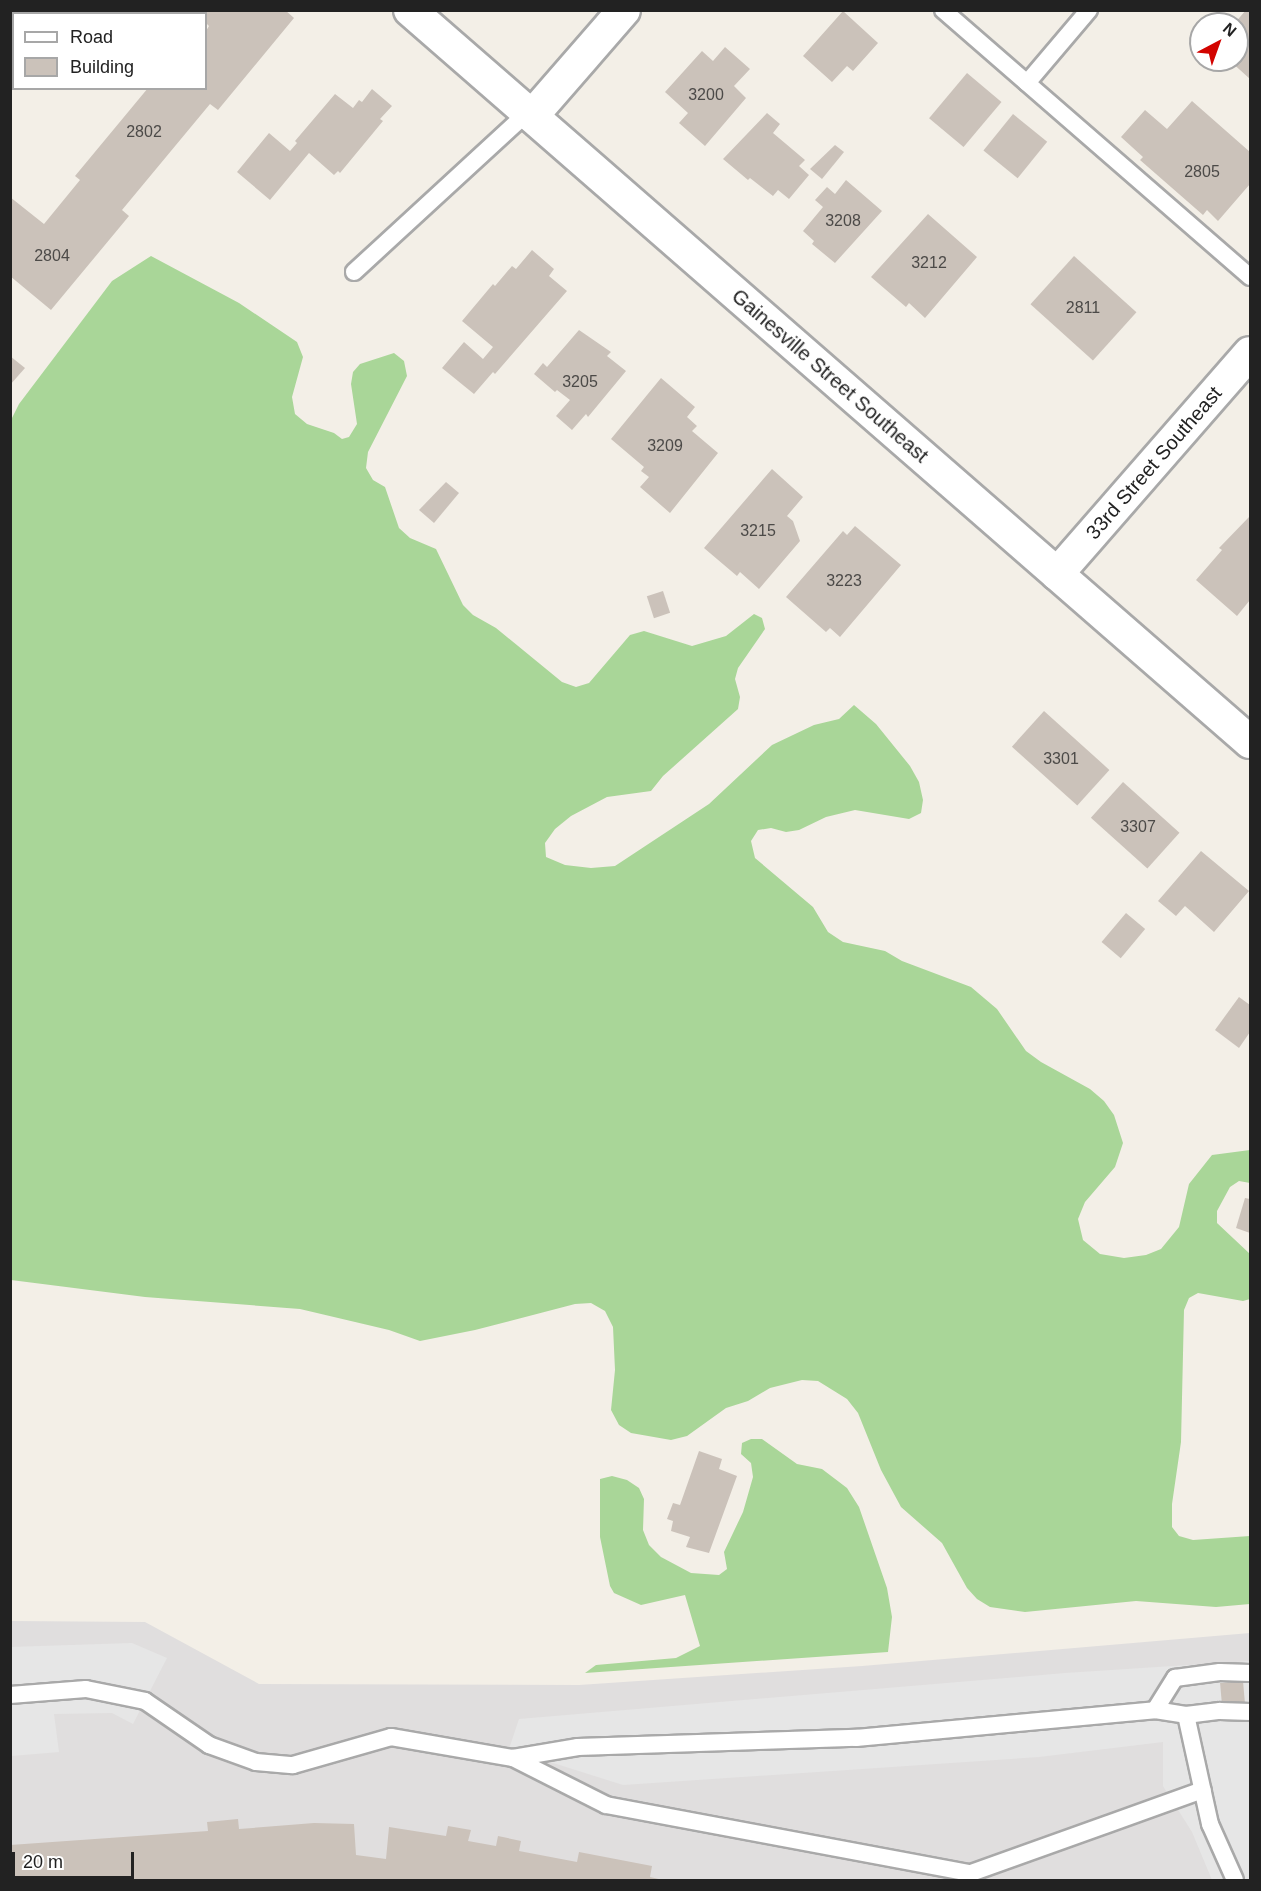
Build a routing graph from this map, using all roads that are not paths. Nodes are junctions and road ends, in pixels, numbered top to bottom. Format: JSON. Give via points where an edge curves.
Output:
{"nodes":[{"id":1,"x":410,"y":10,"type":"edge"},
{"id":2,"x":624,"y":10,"type":"edge"},
{"id":3,"x":943,"y":10,"type":"edge"},
{"id":4,"x":1089,"y":10,"type":"edge"},
{"id":5,"x":1027,"y":83,"type":"junction"},
{"id":6,"x":530,"y":114,"type":"junction"},
{"id":7,"x":354,"y":272,"type":"dead end"},
{"id":8,"x":1251,"y":277,"type":"edge"},
{"id":9,"x":1251,"y":352,"type":"edge"},
{"id":10,"x":1057,"y":574,"type":"junction"},
{"id":11,"x":1251,"y":742,"type":"edge"},
{"id":12,"x":1251,"y":1673,"type":"edge"},
{"id":13,"x":10,"y":1695,"type":"edge"},
{"id":14,"x":1155,"y":1710,"type":"junction"},
{"id":15,"x":1251,"y":1712,"type":"edge"},
{"id":16,"x":1186,"y":1715,"type":"junction"},
{"id":17,"x":513,"y":1758,"type":"junction"},
{"id":18,"x":1203,"y":1790,"type":"junction"},
{"id":19,"x":1234,"y":1881,"type":"edge"}],
"edges":[{"from":1,"to":6,"type":"street","name":"Gainesville Street Southeast"},
{"from":2,"to":6,"type":"street"},
{"from":3,"to":5,"type":"lane"},
{"from":4,"to":5,"type":"lane"},
{"from":5,"to":8,"type":"lane"},
{"from":6,"to":7,"type":"lane"},
{"from":6,"to":10,"type":"street","name":"Gainesville Street Southeast"},
{"from":9,"to":10,"type":"street","name":"33rd Street Southeast"},
{"from":10,"to":11,"type":"street","name":"Gainesville Street Southeast"},
{"from":12,"to":14,"type":"lane","via":[[1220,1672],[1175,1678]]},
{"from":13,"to":17,"type":"lane","via":[[86,1689],[145,1701],[208,1745],[256,1762],[293,1765],[391,1737]]},
{"from":14,"to":16,"type":"lane"},
{"from":14,"to":17,"type":"lane","via":[[856,1738],[578,1747]]},
{"from":15,"to":16,"type":"lane"},
{"from":16,"to":18,"type":"lane"},
{"from":17,"to":18,"type":"lane","via":[[606,1805],[971,1873]]},
{"from":18,"to":19,"type":"lane","via":[[1210,1824]]}]}
